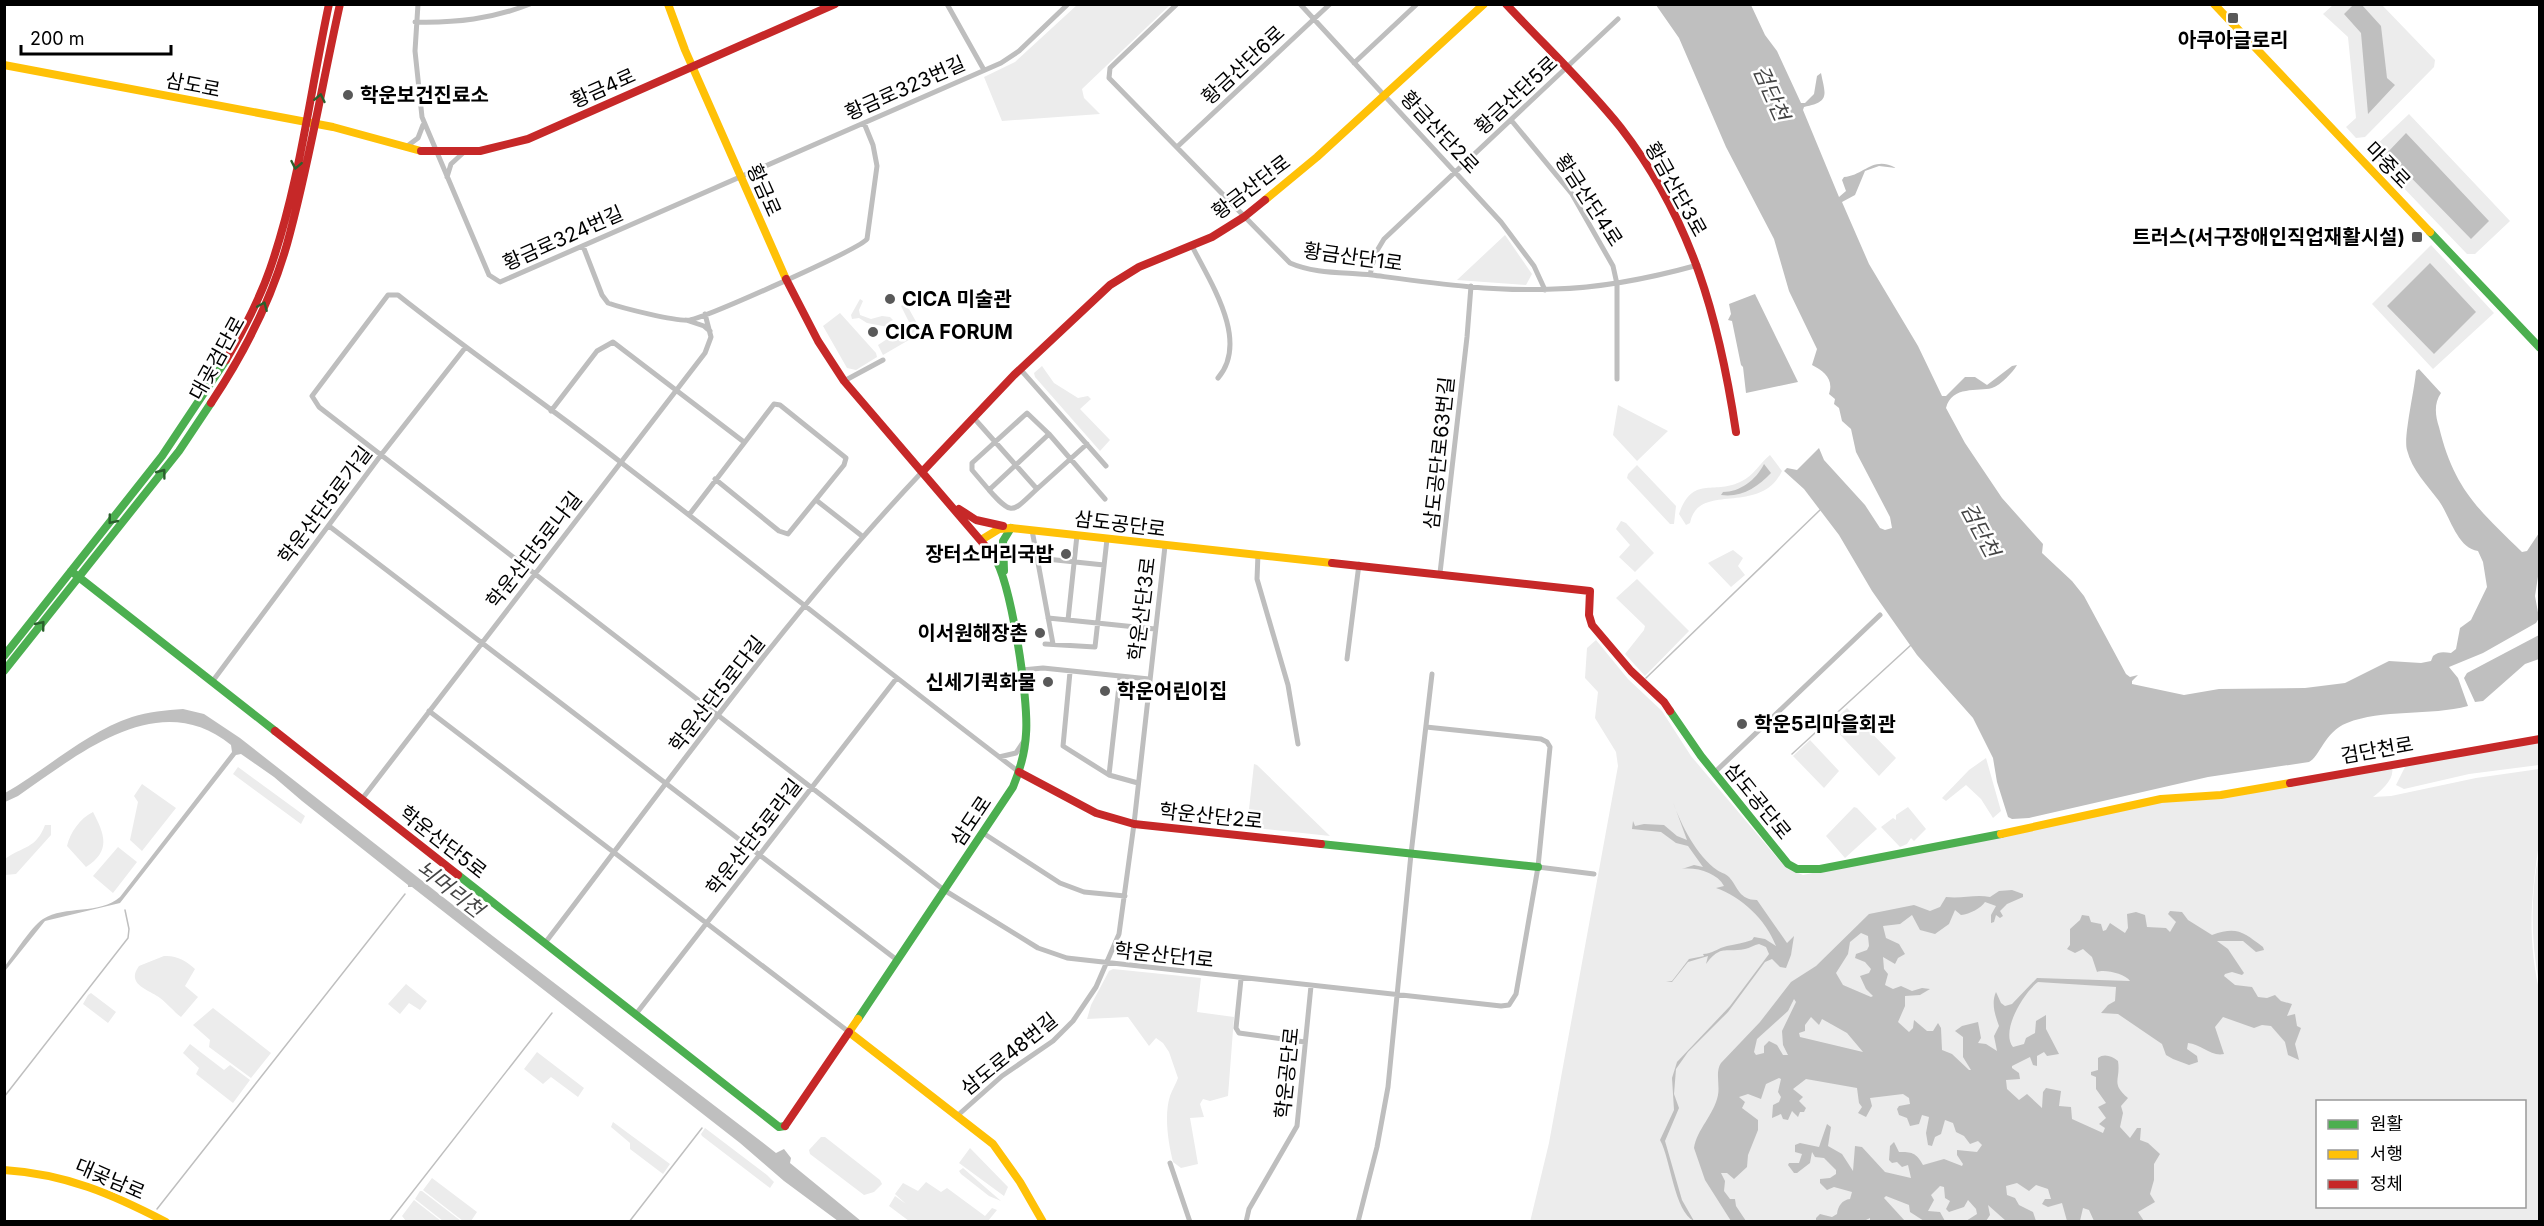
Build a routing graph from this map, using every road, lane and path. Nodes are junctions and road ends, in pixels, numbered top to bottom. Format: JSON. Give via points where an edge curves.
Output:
{"nodes":[{"id":1,"x":329,"y":4,"type":"edge"},
{"id":2,"x":340,"y":4,"type":"edge"},
{"id":3,"x":418,"y":4,"type":"edge"},
{"id":4,"x":530,"y":4,"type":"edge"},
{"id":5,"x":668,"y":4,"type":"edge"},
{"id":6,"x":835,"y":4,"type":"edge"},
{"id":7,"x":947,"y":4,"type":"edge"},
{"id":8,"x":1068,"y":4,"type":"edge"},
{"id":9,"x":1177,"y":4,"type":"edge"},
{"id":10,"x":1300,"y":4,"type":"edge"},
{"id":11,"x":1330,"y":4,"type":"edge"},
{"id":12,"x":1418,"y":4,"type":"edge"},
{"id":13,"x":1484,"y":4,"type":"edge"},
{"id":14,"x":1506,"y":4,"type":"edge"},
{"id":15,"x":2214,"y":4,"type":"edge"},
{"id":16,"x":1618,"y":19,"type":"dead end"},
{"id":17,"x":1314,"y":20,"type":"junction"},
{"id":18,"x":416,"y":22,"type":"junction"},
{"id":19,"x":1354,"y":63,"type":"junction"},
{"id":20,"x":4,"y":65,"type":"edge"},
{"id":21,"x":692,"y":67,"type":"junction"},
{"id":22,"x":1566,"y":69,"type":"junction"},
{"id":23,"x":984,"y":70,"type":"junction"},
{"id":24,"x":1385,"y":95,"type":"junction"},
{"id":25,"x":1511,"y":120,"type":"junction"},
{"id":26,"x":305,"y":122,"type":"junction"},
{"id":27,"x":424,"y":123,"type":"junction"},
{"id":28,"x":864,"y":123,"type":"junction"},
{"id":29,"x":315,"y":124,"type":"junction"},
{"id":30,"x":375,"y":138,"type":"joint"},
{"id":31,"x":1177,"y":147,"type":"junction"},
{"id":32,"x":406,"y":148,"type":"junction"},
{"id":33,"x":435,"y":153,"type":"junction"},
{"id":34,"x":463,"y":153,"type":"junction"},
{"id":35,"x":1455,"y":171,"type":"junction"},
{"id":36,"x":740,"y":176,"type":"junction"},
{"id":37,"x":447,"y":178,"type":"junction"},
{"id":38,"x":1244,"y":217,"type":"junction"},
{"id":39,"x":583,"y":246,"type":"junction"},
{"id":40,"x":1192,"y":246,"type":"junction"},
{"id":41,"x":1698,"y":265,"type":"junction"},
{"id":42,"x":1370,"y":275,"type":"junction"},
{"id":43,"x":786,"y":280,"type":"junction"},
{"id":44,"x":1617,"y":284,"type":"junction"},
{"id":45,"x":1471,"y":286,"type":"junction"},
{"id":46,"x":1545,"y":290,"type":"junction"},
{"id":47,"x":715,"y":310,"type":"junction"},
{"id":48,"x":705,"y":314,"type":"junction"},
{"id":49,"x":684,"y":320,"type":"junction"},
{"id":50,"x":709,"y":324,"type":"junction"},
{"id":51,"x":710,"y":331,"type":"junction"},
{"id":52,"x":465,"y":348,"type":"junction"},
{"id":53,"x":2540,"y":348,"type":"edge"},
{"id":54,"x":883,"y":360,"type":"dead end"},
{"id":55,"x":1020,"y":369,"type":"junction"},
{"id":56,"x":1218,"y":378,"type":"dead end"},
{"id":57,"x":1617,"y":379,"type":"dead end"},
{"id":58,"x":844,"y":381,"type":"junction"},
{"id":59,"x":676,"y":390,"type":"junction"},
{"id":60,"x":551,"y":411,"type":"junction"},
{"id":61,"x":973,"y":417,"type":"junction"},
{"id":62,"x":1736,"y":432,"type":"dead end"},
{"id":63,"x":1049,"y":434,"type":"junction"},
{"id":64,"x":744,"y":442,"type":"junction"},
{"id":65,"x":995,"y":442,"type":"junction"},
{"id":66,"x":1087,"y":444,"type":"junction"},
{"id":67,"x":381,"y":455,"type":"junction"},
{"id":68,"x":1070,"y":459,"type":"junction"},
{"id":69,"x":621,"y":462,"type":"junction"},
{"id":70,"x":1015,"y":465,"type":"junction"},
{"id":71,"x":1106,"y":466,"type":"dead end"},
{"id":72,"x":922,"y":472,"type":"junction"},
{"id":73,"x":715,"y":479,"type":"junction"},
{"id":74,"x":1037,"y":489,"type":"junction"},
{"id":75,"x":989,"y":490,"type":"junction"},
{"id":76,"x":1105,"y":499,"type":"dead end"},
{"id":77,"x":816,"y":500,"type":"junction"},
{"id":78,"x":951,"y":504,"type":"junction"},
{"id":79,"x":689,"y":515,"type":"junction"},
{"id":80,"x":329,"y":526,"type":"junction"},
{"id":81,"x":1011,"y":528,"type":"junction"},
{"id":82,"x":1032,"y":530,"type":"junction"},
{"id":83,"x":1077,"y":535,"type":"junction"},
{"id":84,"x":862,"y":536,"type":"junction"},
{"id":85,"x":1107,"y":539,"type":"junction"},
{"id":86,"x":981,"y":540,"type":"junction"},
{"id":87,"x":1165,"y":546,"type":"junction"},
{"id":88,"x":1258,"y":554,"type":"junction"},
{"id":89,"x":1037,"y":558,"type":"junction"},
{"id":90,"x":1074,"y":562,"type":"junction"},
{"id":91,"x":1359,"y":564,"type":"junction"},
{"id":92,"x":1104,"y":565,"type":"junction"},
{"id":93,"x":71,"y":571,"type":"junction"},
{"id":94,"x":536,"y":573,"type":"junction"},
{"id":95,"x":1440,"y":573,"type":"junction"},
{"id":96,"x":79,"y":578,"type":"junction"},
{"id":97,"x":1007,"y":593,"type":"junction"},
{"id":98,"x":804,"y":606,"type":"junction"},
{"id":99,"x":1880,"y":615,"type":"dead end"},
{"id":100,"x":1048,"y":618,"type":"junction"},
{"id":101,"x":1068,"y":620,"type":"junction"},
{"id":102,"x":1098,"y":623,"type":"junction"},
{"id":103,"x":1155,"y":629,"type":"junction"},
{"id":104,"x":482,"y":643,"type":"junction"},
{"id":105,"x":1045,"y":644,"type":"dead end"},
{"id":106,"x":1053,"y":645,"type":"junction"},
{"id":107,"x":4,"y":656,"type":"edge"},
{"id":108,"x":1347,"y":659,"type":"dead end"},
{"id":109,"x":1022,"y":670,"type":"junction"},
{"id":110,"x":4,"y":671,"type":"edge"},
{"id":111,"x":1070,"y":672,"type":"junction"},
{"id":112,"x":1432,"y":674,"type":"dead end"},
{"id":113,"x":1120,"y":677,"type":"junction"},
{"id":114,"x":896,"y":679,"type":"junction"},
{"id":115,"x":1149,"y":680,"type":"junction"},
{"id":116,"x":212,"y":682,"type":"junction"},
{"id":117,"x":429,"y":711,"type":"junction"},
{"id":118,"x":719,"y":716,"type":"junction"},
{"id":119,"x":1426,"y":727,"type":"junction"},
{"id":120,"x":1026,"y":737,"type":"junction"},
{"id":121,"x":2540,"y":739,"type":"edge"},
{"id":122,"x":1298,"y":744,"type":"dead end"},
{"id":123,"x":999,"y":757,"type":"junction"},
{"id":124,"x":1019,"y":772,"type":"junction"},
{"id":125,"x":1714,"y":773,"type":"junction"},
{"id":126,"x":1109,"y":775,"type":"junction"},
{"id":127,"x":1138,"y":783,"type":"junction"},
{"id":128,"x":667,"y":784,"type":"junction"},
{"id":129,"x":812,"y":788,"type":"junction"},
{"id":130,"x":2221,"y":795,"type":"joint"},
{"id":131,"x":362,"y":799,"type":"junction"},
{"id":132,"x":1134,"y":824,"type":"junction"},
{"id":133,"x":983,"y":833,"type":"junction"},
{"id":134,"x":615,"y":852,"type":"junction"},
{"id":135,"x":1411,"y":854,"type":"junction"},
{"id":136,"x":760,"y":855,"type":"junction"},
{"id":137,"x":1538,"y":867,"type":"junction"},
{"id":138,"x":1594,"y":874,"type":"dead end"},
{"id":139,"x":944,"y":890,"type":"junction"},
{"id":140,"x":1125,"y":896,"type":"junction"},
{"id":141,"x":707,"y":922,"type":"junction"},
{"id":142,"x":545,"y":943,"type":"junction"},
{"id":143,"x":897,"y":960,"type":"junction"},
{"id":144,"x":1108,"y":964,"type":"junction"},
{"id":145,"x":1241,"y":979,"type":"junction"},
{"id":146,"x":1311,"y":986,"type":"junction"},
{"id":147,"x":1398,"y":995,"type":"junction"},
{"id":148,"x":636,"y":1014,"type":"junction"},
{"id":149,"x":849,"y":1032,"type":"junction"},
{"id":150,"x":1305,"y":1042,"type":"junction"},
{"id":151,"x":957,"y":1116,"type":"junction"},
{"id":152,"x":793,"y":1117,"type":"joint"},
{"id":153,"x":1170,"y":1163,"type":"dead end"},
{"id":154,"x":4,"y":1170,"type":"edge"},
{"id":155,"x":166,"y":1221,"type":"edge"},
{"id":156,"x":1043,"y":1221,"type":"edge"},
{"id":157,"x":1190,"y":1221,"type":"edge"},
{"id":158,"x":1246,"y":1221,"type":"edge"},
{"id":159,"x":1358,"y":1221,"type":"edge"}],
"edges":[{"from":1,"to":26,"type":"street","name":"대곶검단로"},
{"from":29,"to":2,"type":"street","name":"대곶검단로","one_way":true},
{"from":3,"to":18,"type":"street","name":"황금로324번길"},
{"from":4,"to":18,"type":"street","via":[[470,21]]},
{"from":5,"to":21,"type":"street","name":"황금로"},
{"from":6,"to":21,"type":"street","name":"황금4로"},
{"from":7,"to":23,"type":"street"},
{"from":8,"to":23,"type":"street","name":"황금로323번길","via":[[1012,57]]},
{"from":9,"to":31,"type":"street","name":"황금산단1로","via":[[1110,68],[1108,75]]},
{"from":10,"to":17,"type":"street","name":"황금산단2로"},
{"from":11,"to":17,"type":"street","name":"황금산단6로"},
{"from":12,"to":19,"type":"street"},
{"from":13,"to":24,"type":"street","name":"황금산단로"},
{"from":14,"to":22,"type":"street","name":"황금산단3로"},
{"from":15,"to":53,"type":"street","name":"마중로"},
{"from":16,"to":22,"type":"street","name":"황금산단5로"},
{"from":17,"to":19,"type":"street","name":"황금산단2로"},
{"from":17,"to":31,"type":"street","name":"황금산단6로"},
{"from":18,"to":27,"type":"street","name":"황금로324번길","via":[[417,83]]},
{"from":19,"to":24,"type":"street","name":"황금산단2로"},
{"from":20,"to":26,"type":"street","name":"삼도로"},
{"from":21,"to":34,"type":"street","name":"황금4로","via":[[528,139],[494,150]]},
{"from":21,"to":36,"type":"street","name":"황금로"},
{"from":22,"to":25,"type":"street","name":"황금산단5로"},
{"from":22,"to":41,"type":"street","name":"황금산단3로","via":[[1619,127],[1647,166],[1664,192]]},
{"from":23,"to":28,"type":"street","name":"황금로323번길"},
{"from":24,"to":35,"type":"street","name":"황금산단2로"},
{"from":24,"to":38,"type":"street","name":"황금산단로"},
{"from":25,"to":35,"type":"street","name":"황금산단5로"},
{"from":25,"to":44,"type":"street","name":"황금산단4로","via":[[1581,207],[1613,266]]},
{"from":26,"to":29,"type":"street","name":"삼도로"},
{"from":26,"to":93,"type":"street","name":"대곶검단로","one_way":true,"via":[[278,244],[234,348],[190,418]]},
{"from":27,"to":32,"type":"street","via":[[421,135]]},
{"from":27,"to":33,"type":"street","name":"황금로324번길"},
{"from":28,"to":36,"type":"street","name":"황금로323번길"},
{"from":28,"to":43,"type":"street","via":[[877,171],[867,239],[856,248]]},
{"from":29,"to":30,"type":"street","name":"삼도로"},
{"from":96,"to":29,"type":"street","name":"대곶검단로","one_way":true,"via":[[178,451],[224,384],[249,338],[290,234]]},
{"from":30,"to":32,"type":"street","name":"황금4로"},
{"from":31,"to":38,"type":"street","name":"황금산단1로"},
{"from":32,"to":33,"type":"street","name":"황금4로"},
{"from":33,"to":34,"type":"street","name":"황금4로"},
{"from":33,"to":37,"type":"street","name":"황금로324번길"},
{"from":34,"to":37,"type":"street","via":[[451,164]]},
{"from":35,"to":42,"type":"street","name":"황금산단5로","via":[[1384,239]]},
{"from":35,"to":46,"type":"street","name":"황금산단2로","via":[[1511,234],[1534,266]]},
{"from":36,"to":39,"type":"street","name":"황금로324번길"},
{"from":36,"to":43,"type":"street","name":"황금로"},
{"from":37,"to":39,"type":"street","name":"황금로324번길","via":[[493,280],[508,280]]},
{"from":38,"to":40,"type":"street","name":"황금산단로"},
{"from":38,"to":42,"type":"street","name":"황금산단1로","via":[[1290,263],[1316,270]]},
{"from":39,"to":49,"type":"street","via":[[608,303]]},
{"from":40,"to":55,"type":"street","name":"황금산단로","via":[[1139,267],[1110,285]]},
{"from":40,"to":56,"type":"street","via":[[1228,324],[1228,362]]},
{"from":41,"to":44,"type":"street","name":"황금산단1로"},
{"from":41,"to":62,"type":"street","name":"황금산단3로","via":[[1722,343]]},
{"from":42,"to":45,"type":"street","name":"황금산단1로"},
{"from":43,"to":47,"type":"street"},
{"from":43,"to":58,"type":"street","name":"황금로"},
{"from":44,"to":46,"type":"street","name":"황금산단1로"},
{"from":44,"to":57,"type":"street","name":"황금산단4로"},
{"from":45,"to":46,"type":"street","name":"황금산단1로"},
{"from":45,"to":95,"type":"street","name":"삼도공단로63번길"},
{"from":47,"to":48,"type":"street"},
{"from":47,"to":50,"type":"street"},
{"from":48,"to":49,"type":"street"},
{"from":48,"to":50,"type":"street","name":"학운산단5로나길"},
{"from":49,"to":51,"type":"street"},
{"from":50,"to":51,"type":"street","name":"학운산단5로나길"},
{"from":51,"to":59,"type":"street","name":"학운산단5로나길","via":[[708,348]]},
{"from":52,"to":60,"type":"street"},
{"from":52,"to":67,"type":"street","name":"학운산단5로가길"},
{"from":52,"to":67,"type":"street","name":"학운산단1로","via":[[398,295],[388,295],[312,396],[319,407]]},
{"from":54,"to":58,"type":"street"},
{"from":55,"to":61,"type":"street","name":"황금산단로"},
{"from":55,"to":66,"type":"street"},
{"from":58,"to":72,"type":"street","name":"삼도로"},
{"from":59,"to":60,"type":"street","via":[[613,342],[597,351]]},
{"from":59,"to":64,"type":"street"},
{"from":59,"to":69,"type":"street","name":"학운산단5로나길"},
{"from":60,"to":69,"type":"street"},
{"from":61,"to":65,"type":"street"},
{"from":61,"to":72,"type":"street","name":"황금산단로"},
{"from":63,"to":65,"type":"street","via":[[1027,413]]},
{"from":63,"to":68,"type":"street"},
{"from":63,"to":70,"type":"street"},
{"from":64,"to":73,"type":"street"},
{"from":64,"to":77,"type":"street","via":[[777,404],[842,453],[845,462]]},
{"from":65,"to":70,"type":"street"},
{"from":65,"to":75,"type":"street","via":[[971,465]]},
{"from":66,"to":68,"type":"street"},
{"from":66,"to":71,"type":"street"},
{"from":67,"to":80,"type":"street","name":"학운산단5로가길"},
{"from":67,"to":94,"type":"street","name":"학운산단1로"},
{"from":68,"to":74,"type":"street"},
{"from":68,"to":76,"type":"street"},
{"from":69,"to":79,"type":"street"},
{"from":69,"to":94,"type":"street","name":"학운산단5로나길"},
{"from":70,"to":74,"type":"street"},
{"from":70,"to":75,"type":"street"},
{"from":72,"to":78,"type":"street","name":"삼도로"},
{"from":72,"to":84,"type":"street","name":"학운산단5로다길"},
{"from":73,"to":77,"type":"street","via":[[784,533],[790,532]]},
{"from":73,"to":79,"type":"street"},
{"from":74,"to":75,"type":"street","via":[[1012,509],[1003,506]]},
{"from":77,"to":84,"type":"street"},
{"from":78,"to":81,"type":"street","via":[[976,520]]},
{"from":78,"to":86,"type":"street","name":"삼도로"},
{"from":79,"to":98,"type":"street"},
{"from":80,"to":104,"type":"street"},
{"from":80,"to":116,"type":"street","name":"학운산단5로가길"},
{"from":81,"to":82,"type":"street","name":"삼도공단로"},
{"from":81,"to":86,"type":"street","name":"삼도공단로","via":[[999,529]]},
{"from":81,"to":97,"type":"street","via":[[1002,544]]},
{"from":82,"to":83,"type":"street","name":"삼도공단로"},
{"from":82,"to":89,"type":"street"},
{"from":83,"to":85,"type":"street","name":"삼도공단로"},
{"from":83,"to":90,"type":"street"},
{"from":84,"to":98,"type":"street","name":"학운산단5로다길"},
{"from":85,"to":87,"type":"street","name":"삼도공단로"},
{"from":85,"to":92,"type":"street"},
{"from":86,"to":97,"type":"street","name":"삼도로","via":[[998,565]]},
{"from":87,"to":88,"type":"street","name":"삼도공단로"},
{"from":87,"to":103,"type":"street","name":"학운산단3로"},
{"from":88,"to":91,"type":"street","name":"삼도공단로"},
{"from":88,"to":122,"type":"street","via":[[1257,579],[1288,685]]},
{"from":89,"to":90,"type":"street"},
{"from":89,"to":100,"type":"street"},
{"from":90,"to":92,"type":"street"},
{"from":90,"to":101,"type":"street"},
{"from":91,"to":95,"type":"street","name":"삼도공단로"},
{"from":91,"to":108,"type":"street"},
{"from":92,"to":102,"type":"street"},
{"from":93,"to":96,"type":"street","name":"학운산단5로"},
{"from":93,"to":107,"type":"street","name":"대곶검단로"},
{"from":94,"to":104,"type":"street","name":"학운산단5로나길"},
{"from":94,"to":118,"type":"street","name":"학운산단1로"},
{"from":95,"to":125,"type":"street","name":"삼도공단로","via":[[1590,591],[1592,625],[1664,702]]},
{"from":110,"to":96,"type":"street","name":"대곶검단로","one_way":true},
{"from":96,"to":116,"type":"street","name":"학운산단5로"},
{"from":97,"to":109,"type":"street","name":"삼도로"},
{"from":98,"to":114,"type":"street"},
{"from":98,"to":118,"type":"street","name":"학운산단5로다길"},
{"from":99,"to":125,"type":"street"},
{"from":100,"to":101,"type":"street"},
{"from":100,"to":106,"type":"street"},
{"from":101,"to":102,"type":"street"},
{"from":102,"to":103,"type":"street"},
{"from":102,"to":106,"type":"street","via":[[1095,647]]},
{"from":103,"to":115,"type":"street","name":"학운산단3로"},
{"from":104,"to":117,"type":"street","name":"학운산단5로나길"},
{"from":104,"to":128,"type":"street"},
{"from":105,"to":106,"type":"street"},
{"from":109,"to":111,"type":"street"},
{"from":109,"to":120,"type":"street","name":"삼도로","via":[[1027,700]]},
{"from":111,"to":113,"type":"street"},
{"from":111,"to":126,"type":"street","via":[[1063,746]]},
{"from":112,"to":119,"type":"street"},
{"from":113,"to":115,"type":"street"},
{"from":113,"to":126,"type":"street"},
{"from":114,"to":123,"type":"street"},
{"from":114,"to":129,"type":"street","name":"학운산단5로라길"},
{"from":115,"to":127,"type":"street","name":"학운산단3로"},
{"from":116,"to":131,"type":"street","name":"학운산단5로"},
{"from":117,"to":131,"type":"street","name":"학운산단5로나길"},
{"from":117,"to":134,"type":"street"},
{"from":118,"to":128,"type":"street","name":"학운산단5로다길"},
{"from":118,"to":129,"type":"street","name":"학운산단1로"},
{"from":119,"to":135,"type":"street"},
{"from":119,"to":137,"type":"street","via":[[1534,738],[1549,744]]},
{"from":120,"to":123,"type":"street","via":[[1016,753]]},
{"from":120,"to":124,"type":"street","name":"삼도로"},
{"from":121,"to":130,"type":"street","name":"검단천로"},
{"from":123,"to":124,"type":"street"},
{"from":124,"to":132,"type":"street","name":"학운산단2로","via":[[1096,813]]},
{"from":124,"to":133,"type":"street","name":"삼도로"},
{"from":125,"to":130,"type":"street","name":"삼도공단로","via":[[1785,861],[1805,870],[1976,840],[2171,797]]},
{"from":126,"to":127,"type":"street"},
{"from":127,"to":132,"type":"street","name":"학운산단3로"},
{"from":128,"to":134,"type":"street","name":"학운산단5로다길"},
{"from":128,"to":136,"type":"street"},
{"from":129,"to":136,"type":"street","name":"학운산단5로라길"},
{"from":129,"to":139,"type":"street","name":"학운산단1로"},
{"from":131,"to":142,"type":"street","name":"학운산단5로"},
{"from":132,"to":135,"type":"street","name":"학운산단2로"},
{"from":132,"to":140,"type":"street","name":"학운산단3로"},
{"from":133,"to":139,"type":"street","name":"삼도로"},
{"from":133,"to":140,"type":"street","via":[[1060,884],[1084,892]]},
{"from":134,"to":141,"type":"street"},
{"from":134,"to":142,"type":"street","name":"학운산단5로다길"},
{"from":135,"to":137,"type":"street","name":"학운산단2로"},
{"from":135,"to":147,"type":"street"},
{"from":136,"to":141,"type":"street","name":"학운산단5로라길"},
{"from":136,"to":143,"type":"street"},
{"from":137,"to":138,"type":"street","name":"학운산단2로"},
{"from":137,"to":147,"type":"street","name":"학운산단1로","via":[[1512,1002],[1501,1006]]},
{"from":139,"to":143,"type":"street","name":"삼도로"},
{"from":139,"to":144,"type":"street","name":"학운산단1로","via":[[1038,948],[1067,958]]},
{"from":140,"to":144,"type":"street","name":"삼도로48번길","via":[[1119,934]]},
{"from":141,"to":148,"type":"street","name":"학운산단5로라길"},
{"from":141,"to":149,"type":"street"},
{"from":142,"to":148,"type":"street","name":"학운산단5로"},
{"from":143,"to":149,"type":"street","name":"삼도로"},
{"from":144,"to":145,"type":"street","name":"학운산단1로"},
{"from":144,"to":151,"type":"street","name":"삼도로48번길","via":[[1079,1014],[1053,1041]]},
{"from":145,"to":146,"type":"street","name":"학운산단1로"},
{"from":145,"to":150,"type":"street","via":[[1236,1028],[1239,1034]]},
{"from":146,"to":147,"type":"street","name":"학운산단1로"},
{"from":146,"to":150,"type":"street","name":"학운공단로"},
{"from":147,"to":159,"type":"street","via":[[1382,1128]]},
{"from":148,"to":152,"type":"street","name":"학운산단5로","via":[[779,1127],[787,1126]]},
{"from":149,"to":151,"type":"street"},
{"from":149,"to":152,"type":"street","name":"삼도로"},
{"from":150,"to":158,"type":"street","name":"학운공단로","via":[[1297,1126],[1249,1209]]},
{"from":151,"to":156,"type":"street","via":[[993,1144]]},
{"from":153,"to":157,"type":"street"},
{"from":154,"to":155,"type":"street","name":"대곶남로","via":[[40,1172],[87,1183]]}]}
